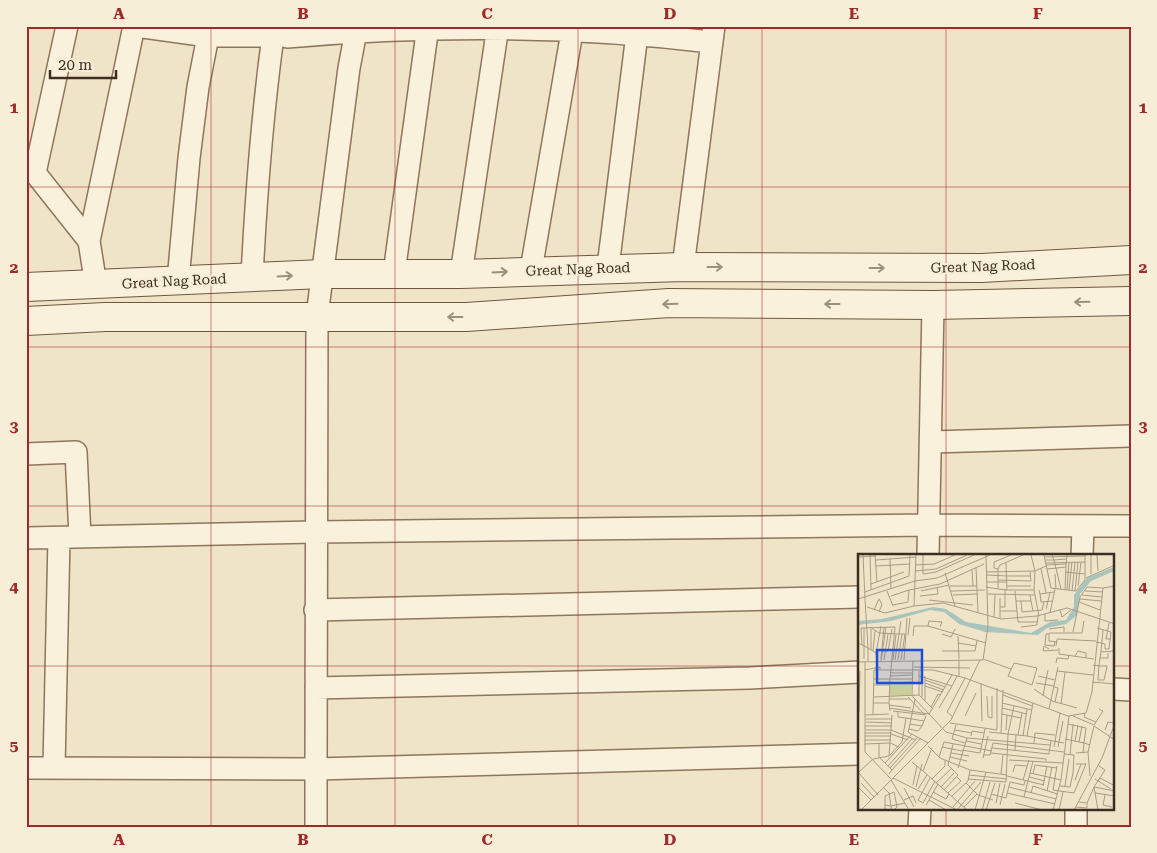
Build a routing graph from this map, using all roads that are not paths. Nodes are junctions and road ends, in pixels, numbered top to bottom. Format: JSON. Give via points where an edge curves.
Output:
{"nodes":[{"id":1,"x":67,"y":26,"type":"edge"},
{"id":2,"x":135,"y":26,"type":"edge"},
{"id":3,"x":428,"y":27,"type":"edge"},
{"id":4,"x":497,"y":28,"type":"edge"},
{"id":5,"x":356,"y":29,"type":"edge"},
{"id":6,"x":572,"y":29,"type":"edge"},
{"id":7,"x":638,"y":30,"type":"edge"},
{"id":8,"x":209,"y":31,"type":"edge"},
{"id":9,"x":283,"y":33,"type":"edge"},
{"id":10,"x":712,"y":34,"type":"edge"},
{"id":11,"x":89,"y":241,"type":"junction"},
{"id":12,"x":1131,"y":260,"type":"edge"},
{"id":13,"x":683,"y":267,"type":"junction"},
{"id":14,"x":608,"y":268,"type":"junction"},
{"id":15,"x":934,"y":268,"type":"junction"},
{"id":16,"x":530,"y":270,"type":"junction"},
{"id":17,"x":394,"y":273,"type":"junction"},
{"id":18,"x":323,"y":274,"type":"junction"},
{"id":19,"x":461,"y":274,"type":"junction"},
{"id":20,"x":252,"y":277,"type":"junction"},
{"id":21,"x":178,"y":281,"type":"junction"},
{"id":22,"x":96,"y":286,"type":"junction"},
{"id":23,"x":26,"y":288,"type":"edge"},
{"id":24,"x":1131,"y":301,"type":"edge"},
{"id":25,"x":933,"y":305,"type":"junction"},
{"id":26,"x":316,"y":316,"type":"junction"},
{"id":27,"x":26,"y":320,"type":"edge"},
{"id":28,"x":1131,"y":436,"type":"edge"},
{"id":29,"x":931,"y":442,"type":"junction"},
{"id":30,"x":26,"y":454,"type":"edge"},
{"id":31,"x":929,"y":525,"type":"junction"},
{"id":32,"x":1131,"y":526,"type":"edge"},
{"id":33,"x":1083,"y":527,"type":"junction"},
{"id":34,"x":316,"y":532,"type":"junction"},
{"id":35,"x":80,"y":537,"type":"junction"},
{"id":36,"x":26,"y":538,"type":"edge"},
{"id":37,"x":59,"y":538,"type":"junction"},
{"id":38,"x":928,"y":554,"type":"edge"},
{"id":39,"x":1082,"y":554,"type":"edge"},
{"id":40,"x":858,"y":597,"type":"edge"},
{"id":41,"x":316,"y":610,"type":"junction"},
{"id":42,"x":858,"y":672,"type":"edge"},
{"id":43,"x":316,"y":688,"type":"junction"},
{"id":44,"x":1114,"y":689,"type":"edge"},
{"id":45,"x":1131,"y":690,"type":"edge"},
{"id":46,"x":858,"y":754,"type":"edge"},
{"id":47,"x":26,"y":768,"type":"edge"},
{"id":48,"x":54,"y":768,"type":"junction"},
{"id":49,"x":316,"y":768,"type":"junction"},
{"id":50,"x":920,"y":810,"type":"edge"},
{"id":51,"x":1076,"y":810,"type":"edge"},
{"id":52,"x":316,"y":827,"type":"edge"},
{"id":53,"x":919,"y":827,"type":"edge"},
{"id":54,"x":1076,"y":827,"type":"edge"}],
"edges":[{"from":1,"to":11,"type":"street","via":[[35,173]]},
{"from":2,"to":8,"type":"street"},
{"from":2,"to":11,"type":"street"},
{"from":3,"to":4,"type":"street"},
{"from":3,"to":5,"type":"street"},
{"from":3,"to":17,"type":"street"},
{"from":4,"to":6,"type":"street"},
{"from":4,"to":19,"type":"street"},
{"from":5,"to":9,"type":"street"},
{"from":5,"to":18,"type":"street","via":[[348,68]]},
{"from":6,"to":7,"type":"street"},
{"from":6,"to":16,"type":"street"},
{"from":7,"to":10,"type":"street"},
{"from":7,"to":14,"type":"street"},
{"from":8,"to":9,"type":"street"},
{"from":8,"to":21,"type":"street","via":[[189,158]]},
{"from":9,"to":20,"type":"street","via":[[263,105]]},
{"from":10,"to":13,"type":"street"},
{"from":11,"to":22,"type":"street"},
{"from":12,"to":15,"type":"main road","name":"Great Nag Road"},
{"from":13,"to":14,"type":"main road","name":"Great Nag Road"},
{"from":13,"to":15,"type":"main road","name":"Great Nag Road","one_way":true},
{"from":14,"to":16,"type":"main road","name":"Great Nag Road"},
{"from":15,"to":25,"type":"main road"},
{"from":19,"to":16,"type":"main road","name":"Great Nag Road","one_way":true},
{"from":17,"to":18,"type":"main road","name":"Great Nag Road"},
{"from":17,"to":19,"type":"main road","name":"Great Nag Road"},
{"from":20,"to":18,"type":"main road","name":"Great Nag Road","one_way":true},
{"from":18,"to":26,"type":"street"},
{"from":20,"to":21,"type":"main road","name":"Great Nag Road"},
{"from":21,"to":22,"type":"main road","name":"Great Nag Road"},
{"from":22,"to":23,"type":"main road","name":"Great Nag Road"},
{"from":24,"to":25,"type":"main road","one_way":true},
{"from":25,"to":26,"type":"main road","one_way":true,"via":[[669,304],[466,317]]},
{"from":25,"to":29,"type":"street"},
{"from":26,"to":27,"type":"main road"},
{"from":26,"to":34,"type":"street"},
{"from":28,"to":29,"type":"street"},
{"from":29,"to":31,"type":"street"},
{"from":30,"to":35,"type":"street","via":[[76,452]]},
{"from":31,"to":33,"type":"street"},
{"from":31,"to":34,"type":"street"},
{"from":31,"to":38,"type":"street"},
{"from":32,"to":33,"type":"street"},
{"from":33,"to":39,"type":"street"},
{"from":34,"to":35,"type":"street"},
{"from":34,"to":41,"type":"street"},
{"from":35,"to":37,"type":"street"},
{"from":36,"to":37,"type":"street"},
{"from":37,"to":48,"type":"street"},
{"from":40,"to":41,"type":"street"},
{"from":41,"to":43,"type":"street"},
{"from":42,"to":43,"type":"street","via":[[750,678]]},
{"from":43,"to":49,"type":"street"},
{"from":44,"to":45,"type":"street"},
{"from":46,"to":49,"type":"street"},
{"from":47,"to":48,"type":"street"},
{"from":48,"to":49,"type":"street"},
{"from":49,"to":52,"type":"street"},
{"from":50,"to":53,"type":"street"},
{"from":51,"to":54,"type":"street"}]}
